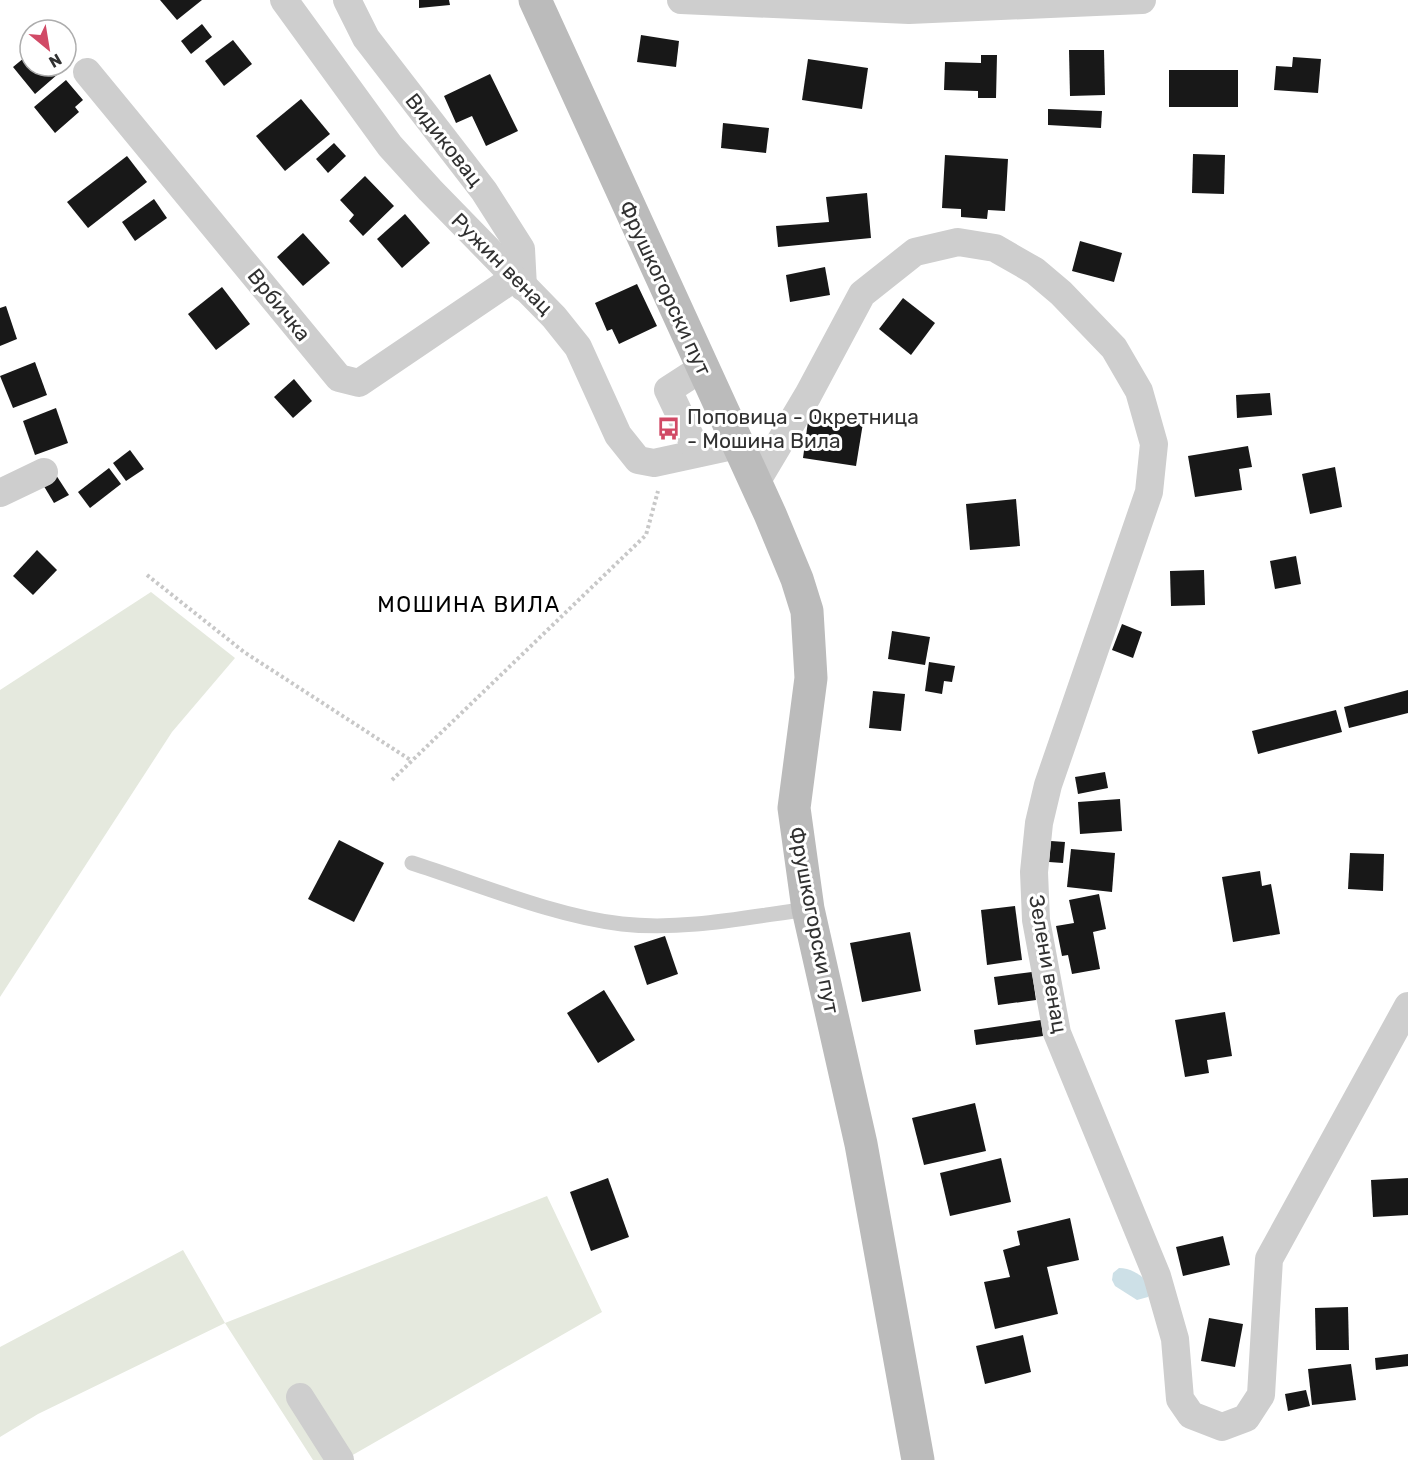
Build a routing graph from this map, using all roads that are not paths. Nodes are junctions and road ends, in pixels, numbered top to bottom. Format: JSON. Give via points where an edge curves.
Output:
{"nodes":[{"id":1,"x":284,"y":0,"type":"edge"},
{"id":2,"x":347,"y":0,"type":"edge"},
{"id":3,"x":536,"y":0,"type":"edge"},
{"id":4,"x":681,"y":0,"type":"edge"},
{"id":5,"x":1142,"y":0,"type":"edge"},
{"id":6,"x":87,"y":72,"type":"dead end"},
{"id":7,"x":518,"y":282,"type":"junction"},
{"id":8,"x":702,"y":368,"type":"junction"},
{"id":9,"x":737,"y":445,"type":"junction"},
{"id":10,"x":698,"y":453,"type":"junction"},
{"id":11,"x":44,"y":472,"type":"dead end"},
{"id":12,"x":755,"y":484,"type":"junction"},
{"id":13,"x":0,"y":493,"type":"edge"},
{"id":14,"x":412,"y":863,"type":"dead end"},
{"id":15,"x":808,"y":909,"type":"junction"},
{"id":16,"x":1408,"y":1006,"type":"edge"},
{"id":17,"x":300,"y":1397,"type":"dead end"},
{"id":18,"x":340,"y":1460,"type":"edge"},
{"id":19,"x":918,"y":1460,"type":"edge"}],
"edges":[{"from":1,"to":7,"type":"street","name":"Ружин венац","via":[[390,146]]},
{"from":2,"to":7,"type":"street","name":"Видиковац","via":[[366,38],[484,190],[521,249]]},
{"from":3,"to":8,"type":"street","name":"Фрушкогорски пут"},
{"from":4,"to":5,"type":"street","via":[[909,10]]},
{"from":6,"to":7,"type":"street","name":"Врбичка","via":[[339,378],[359,382]]},
{"from":7,"to":10,"type":"street","name":"Ружин венац","via":[[578,347],[618,435],[638,460],[654,463]]},
{"from":8,"to":9,"type":"street","name":"Фрушкогорски пут"},
{"from":8,"to":10,"type":"street","via":[[668,390]]},
{"from":9,"to":10,"type":"street","name":"Ружин венац"},
{"from":9,"to":12,"type":"street","name":"Фрушкогорски пут"},
{"from":11,"to":13,"type":"street"},
{"from":12,"to":15,"type":"street","name":"Фрушкогорски пут","via":[[807,611],[811,678],[794,808]]},
{"from":12,"to":16,"type":"street","name":"Зелени венац","via":[[862,294],[915,252],[947,244],[995,248],[1035,271],[1062,293],[1114,348],[1139,391],[1154,444],[1149,492],[1048,785],[1034,872],[1036,920],[1057,1032],[1157,1276],[1175,1339],[1180,1399],[1191,1415],[1222,1427],[1246,1418],[1262,1395],[1269,1259]]},
{"from":14,"to":15,"type":"lane","via":[[574,915],[623,924],[688,924]]},
{"from":15,"to":19,"type":"street","name":"Фрушкогорски пут","via":[[861,1144]]},
{"from":17,"to":18,"type":"street"}]}
